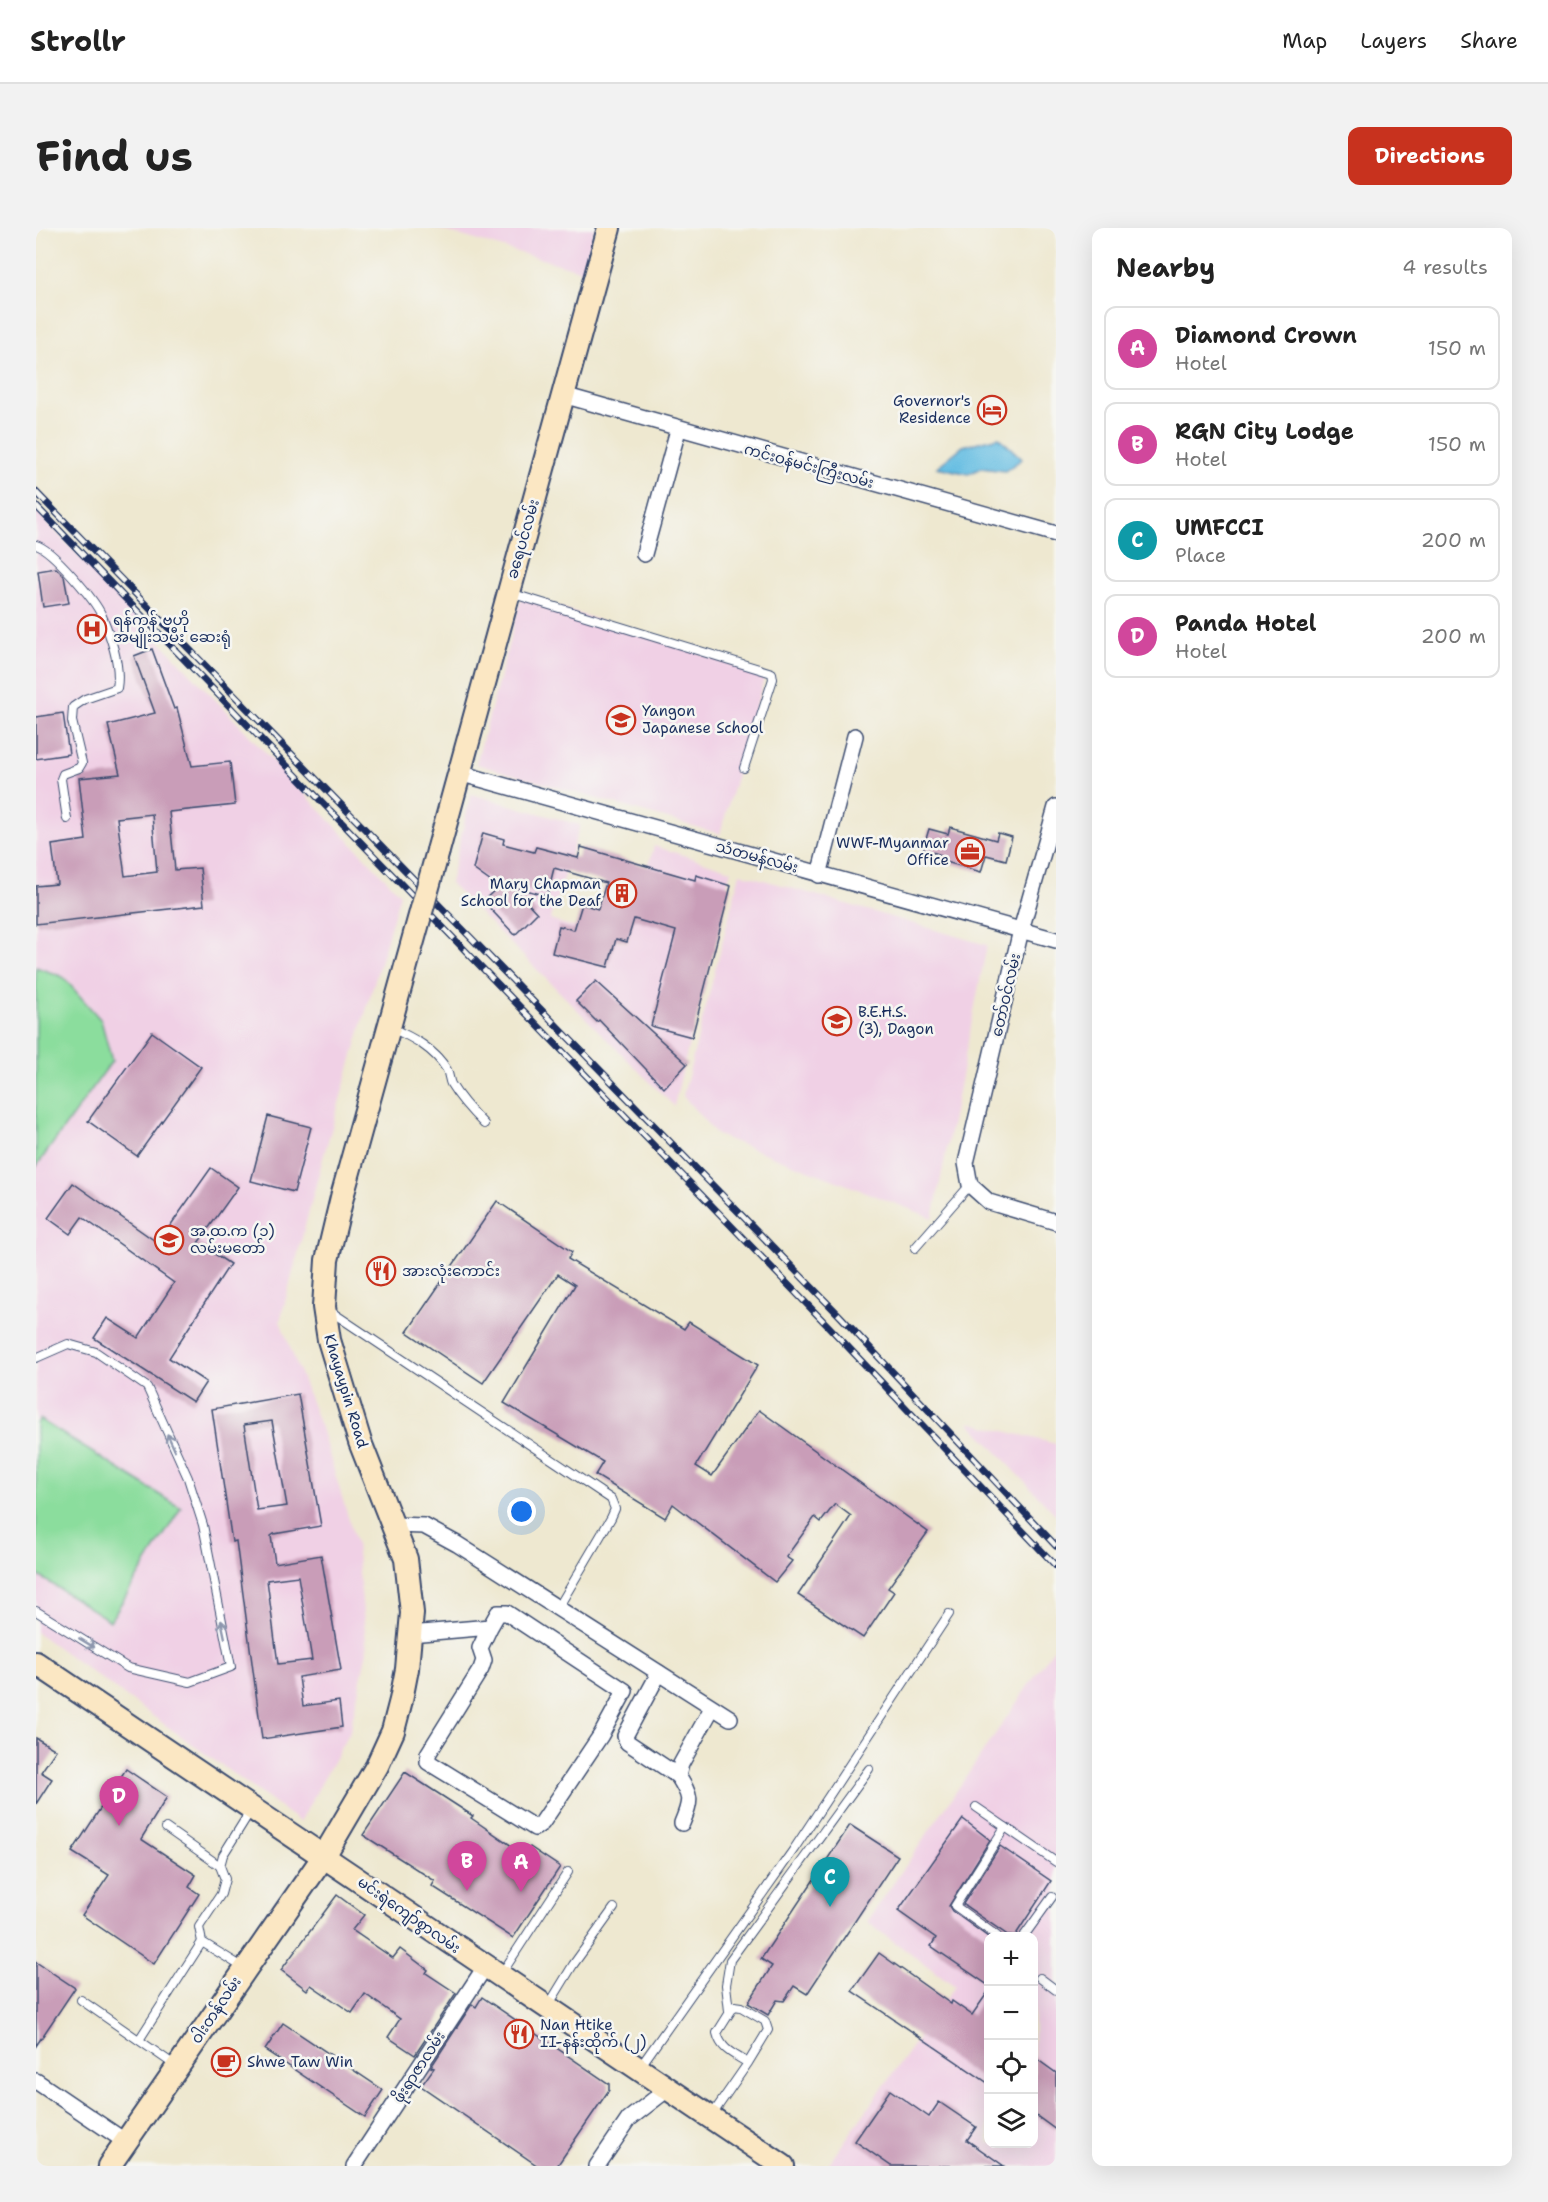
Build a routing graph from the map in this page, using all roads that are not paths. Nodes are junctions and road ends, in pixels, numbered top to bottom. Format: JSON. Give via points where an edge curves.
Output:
{"nodes":[{"id":1,"x":609,"y":228,"type":"edge"},
{"id":2,"x":563,"y":395,"type":"junction"},
{"id":3,"x":678,"y":430,"type":"junction"},
{"id":4,"x":1056,"y":534,"type":"edge"},
{"id":5,"x":36,"y":545,"type":"edge"},
{"id":6,"x":644,"y":554,"type":"dead end"},
{"id":7,"x":508,"y":592,"type":"junction"},
{"id":8,"x":855,"y":736,"type":"dead end"},
{"id":9,"x":744,"y":768,"type":"dead end"},
{"id":10,"x":459,"y":773,"type":"junction"},
{"id":11,"x":1056,"y":807,"type":"edge"},
{"id":12,"x":67,"y":819,"type":"dead end"},
{"id":13,"x":819,"y":875,"type":"junction"},
{"id":14,"x":422,"y":912,"type":"joint"},
{"id":15,"x":1021,"y":930,"type":"junction"},
{"id":16,"x":1056,"y":940,"type":"edge"},
{"id":17,"x":389,"y":1028,"type":"junction"},
{"id":18,"x":484,"y":1124,"type":"dead end"},
{"id":19,"x":970,"y":1185,"type":"junction"},
{"id":20,"x":1056,"y":1222,"type":"edge"},
{"id":21,"x":915,"y":1248,"type":"dead end"},
{"id":22,"x":324,"y":1307,"type":"junction"},
{"id":23,"x":36,"y":1358,"type":"edge"},
{"id":24,"x":394,"y":1525,"type":"junction"},
{"id":25,"x":558,"y":1608,"type":"junction"},
{"id":26,"x":36,"y":1613,"type":"edge"},
{"id":27,"x":949,"y":1614,"type":"dead end"},
{"id":28,"x":490,"y":1627,"type":"junction"},
{"id":29,"x":410,"y":1634,"type":"junction"},
{"id":30,"x":36,"y":1663,"type":"edge"},
{"id":31,"x":659,"y":1673,"type":"junction"},
{"id":32,"x":712,"y":1708,"type":"junction"},
{"id":33,"x":730,"y":1718,"type":"dead end"},
{"id":34,"x":869,"y":1769,"type":"dead end"},
{"id":35,"x":678,"y":1776,"type":"junction"},
{"id":36,"x":976,"y":1807,"type":"dead end"},
{"id":37,"x":252,"y":1809,"type":"junction"},
{"id":38,"x":682,"y":1822,"type":"dead end"},
{"id":39,"x":1005,"y":1827,"type":"junction"},
{"id":40,"x":166,"y":1828,"type":"dead end"},
{"id":41,"x":324,"y":1856,"type":"junction"},
{"id":42,"x":1056,"y":1862,"type":"edge"},
{"id":43,"x":220,"y":1866,"type":"junction"},
{"id":44,"x":568,"y":1872,"type":"dead end"},
{"id":45,"x":1052,"y":1897,"type":"dead end"},
{"id":46,"x":614,"y":1908,"type":"dead end"},
{"id":47,"x":991,"y":1932,"type":"edge"},
{"id":48,"x":1027,"y":1932,"type":"edge"},
{"id":49,"x":202,"y":1942,"type":"junction"},
{"id":50,"x":245,"y":1969,"type":"junction"},
{"id":51,"x":492,"y":1972,"type":"junction"},
{"id":52,"x":1040,"y":1978,"type":"dead end"},
{"id":53,"x":1056,"y":1990,"type":"edge"},
{"id":54,"x":81,"y":2000,"type":"dead end"},
{"id":55,"x":547,"y":2008,"type":"junction"},
{"id":56,"x":729,"y":2011,"type":"junction"},
{"id":57,"x":139,"y":2040,"type":"junction"},
{"id":58,"x":748,"y":2063,"type":"junction"},
{"id":59,"x":177,"y":2067,"type":"junction"},
{"id":60,"x":639,"y":2068,"type":"junction"},
{"id":61,"x":36,"y":2082,"type":"edge"},
{"id":62,"x":669,"y":2088,"type":"junction"},
{"id":63,"x":711,"y":2117,"type":"junction"},
{"id":64,"x":126,"y":2142,"type":"junction"},
{"id":65,"x":109,"y":2166,"type":"edge"},
{"id":66,"x":354,"y":2166,"type":"edge"},
{"id":67,"x":597,"y":2166,"type":"edge"},
{"id":68,"x":783,"y":2166,"type":"edge"}],
"edges":[{"from":1,"to":2,"type":"street","name":"ခရေပင်လမ်း"},
{"from":2,"to":3,"type":"street","name":"ကင်းဝန်မင်းကြီးလမ်း"},
{"from":2,"to":7,"type":"street","name":"ခရေပင်လမ်း"},
{"from":3,"to":4,"type":"street","name":"ကင်းဝန်မင်းကြီးလမ်း"},
{"from":3,"to":6,"type":"street"},
{"from":5,"to":12,"type":"lane","via":[[60,562],[102,614],[119,673],[117,688],[73,707],[72,722],[82,763],[60,779]]},
{"from":7,"to":9,"type":"lane","via":[[772,673]]},
{"from":7,"to":10,"type":"street","name":"ခရေပင်လမ်း"},
{"from":8,"to":13,"type":"street"},
{"from":10,"to":13,"type":"street","name":"သံတမန်လမ်း"},
{"from":10,"to":14,"type":"street","name":"ခရေပင်လမ်း","bridge":true},
{"from":11,"to":15,"type":"street","name":"တော်ဝင်လမ်း"},
{"from":13,"to":15,"type":"street","name":"သံတမန်လမ်း"},
{"from":14,"to":17,"type":"street","name":"Khayaypin Road"},
{"from":15,"to":16,"type":"street","name":"သံတမန်လမ်း"},
{"from":15,"to":19,"type":"street","name":"တော်ဝင်လမ်း","via":[[966,1163]]},
{"from":17,"to":18,"type":"lane","via":[[428,1049],[447,1070],[465,1105]]},
{"from":17,"to":22,"type":"street","name":"Khayaypin Road","via":[[332,1238]]},
{"from":19,"to":20,"type":"street","via":[[989,1202]]},
{"from":19,"to":21,"type":"lane"},
{"from":22,"to":24,"type":"street","name":"Khayaypin Road","via":[[329,1340],[360,1442]]},
{"from":22,"to":25,"type":"lane","via":[[611,1499],[615,1509],[611,1518]]},
{"from":26,"to":23,"type":"lane","one_way":true,"via":[[128,1668],[190,1682],[231,1667],[203,1525],[188,1478],[147,1388],[96,1352],[68,1344]]},
{"from":24,"to":25,"type":"street","via":[[424,1526]]},
{"from":24,"to":29,"type":"street","name":"Khayaypin Road","via":[[406,1559],[411,1592]]},
{"from":25,"to":31,"type":"street"},
{"from":27,"to":60,"type":"lane","via":[[794,1849]]},
{"from":28,"to":28,"type":"street","via":[[498,1613],[507,1612],[625,1690],[601,1735],[535,1828],[428,1762],[428,1754],[481,1669],[484,1660],[480,1648]]},
{"from":28,"to":29,"type":"street"},
{"from":29,"to":41,"type":"street","name":"Khayaypin Road","via":[[407,1669],[393,1731]]},
{"from":30,"to":37,"type":"street","name":"မင်းရဲကျော်စွာလမ်း"},
{"from":31,"to":32,"type":"street"},
{"from":31,"to":35,"type":"street","via":[[625,1736],[627,1742]]},
{"from":32,"to":33,"type":"street"},
{"from":32,"to":35,"type":"street"},
{"from":34,"to":56,"type":"lane","via":[[730,1960],[726,1985]]},
{"from":35,"to":38,"type":"street","via":[[690,1795]]},
{"from":36,"to":39,"type":"lane"},
{"from":37,"to":41,"type":"street","name":"မင်းရဲကျော်စွာလမ်း"},
{"from":37,"to":43,"type":"lane"},
{"from":39,"to":42,"type":"lane"},
{"from":39,"to":47,"type":"lane","via":[[955,1906]]},
{"from":40,"to":43,"type":"lane"},
{"from":41,"to":50,"type":"street","name":"ဝါးတန်လမ်း"},
{"from":41,"to":51,"type":"street","name":"မင်းရဲကျော်စွာလမ်း"},
{"from":43,"to":49,"type":"lane","via":[[225,1879],[221,1894],[199,1927]]},
{"from":44,"to":51,"type":"lane"},
{"from":45,"to":48,"type":"lane"},
{"from":46,"to":55,"type":"lane"},
{"from":49,"to":50,"type":"lane"},
{"from":49,"to":57,"type":"lane"},
{"from":50,"to":59,"type":"street","name":"ဝါးတန်လမ်း"},
{"from":51,"to":55,"type":"street","name":"မင်းရဲကျော်စွာလမ်း"},
{"from":51,"to":66,"type":"street","name":"ဖိုးရာဇာလမ်း"},
{"from":52,"to":53,"type":"lane"},
{"from":54,"to":57,"type":"lane"},
{"from":55,"to":60,"type":"street","name":"မင်းရဲကျော်စွာလမ်း"},
{"from":56,"to":58,"type":"lane","via":[[717,2033],[719,2040],[722,2047]]},
{"from":56,"to":58,"type":"lane","via":[[734,2006],[741,2007],[765,2021],[768,2030]]},
{"from":57,"to":59,"type":"lane"},
{"from":58,"to":63,"type":"lane"},
{"from":59,"to":64,"type":"street","name":"ဝါးတန်လမ်း"},
{"from":60,"to":62,"type":"street","name":"မင်းရဲကျော်စွာလမ်း"},
{"from":61,"to":64,"type":"street"},
{"from":62,"to":63,"type":"street","name":"မင်းရဲကျော်စွာလမ်း"},
{"from":62,"to":67,"type":"street","via":[[629,2119]]},
{"from":63,"to":68,"type":"street","name":"မင်းရဲကျော်စွာလမ်း"},
{"from":64,"to":65,"type":"street","name":"ဝါးတန်လမ်း"}]}
